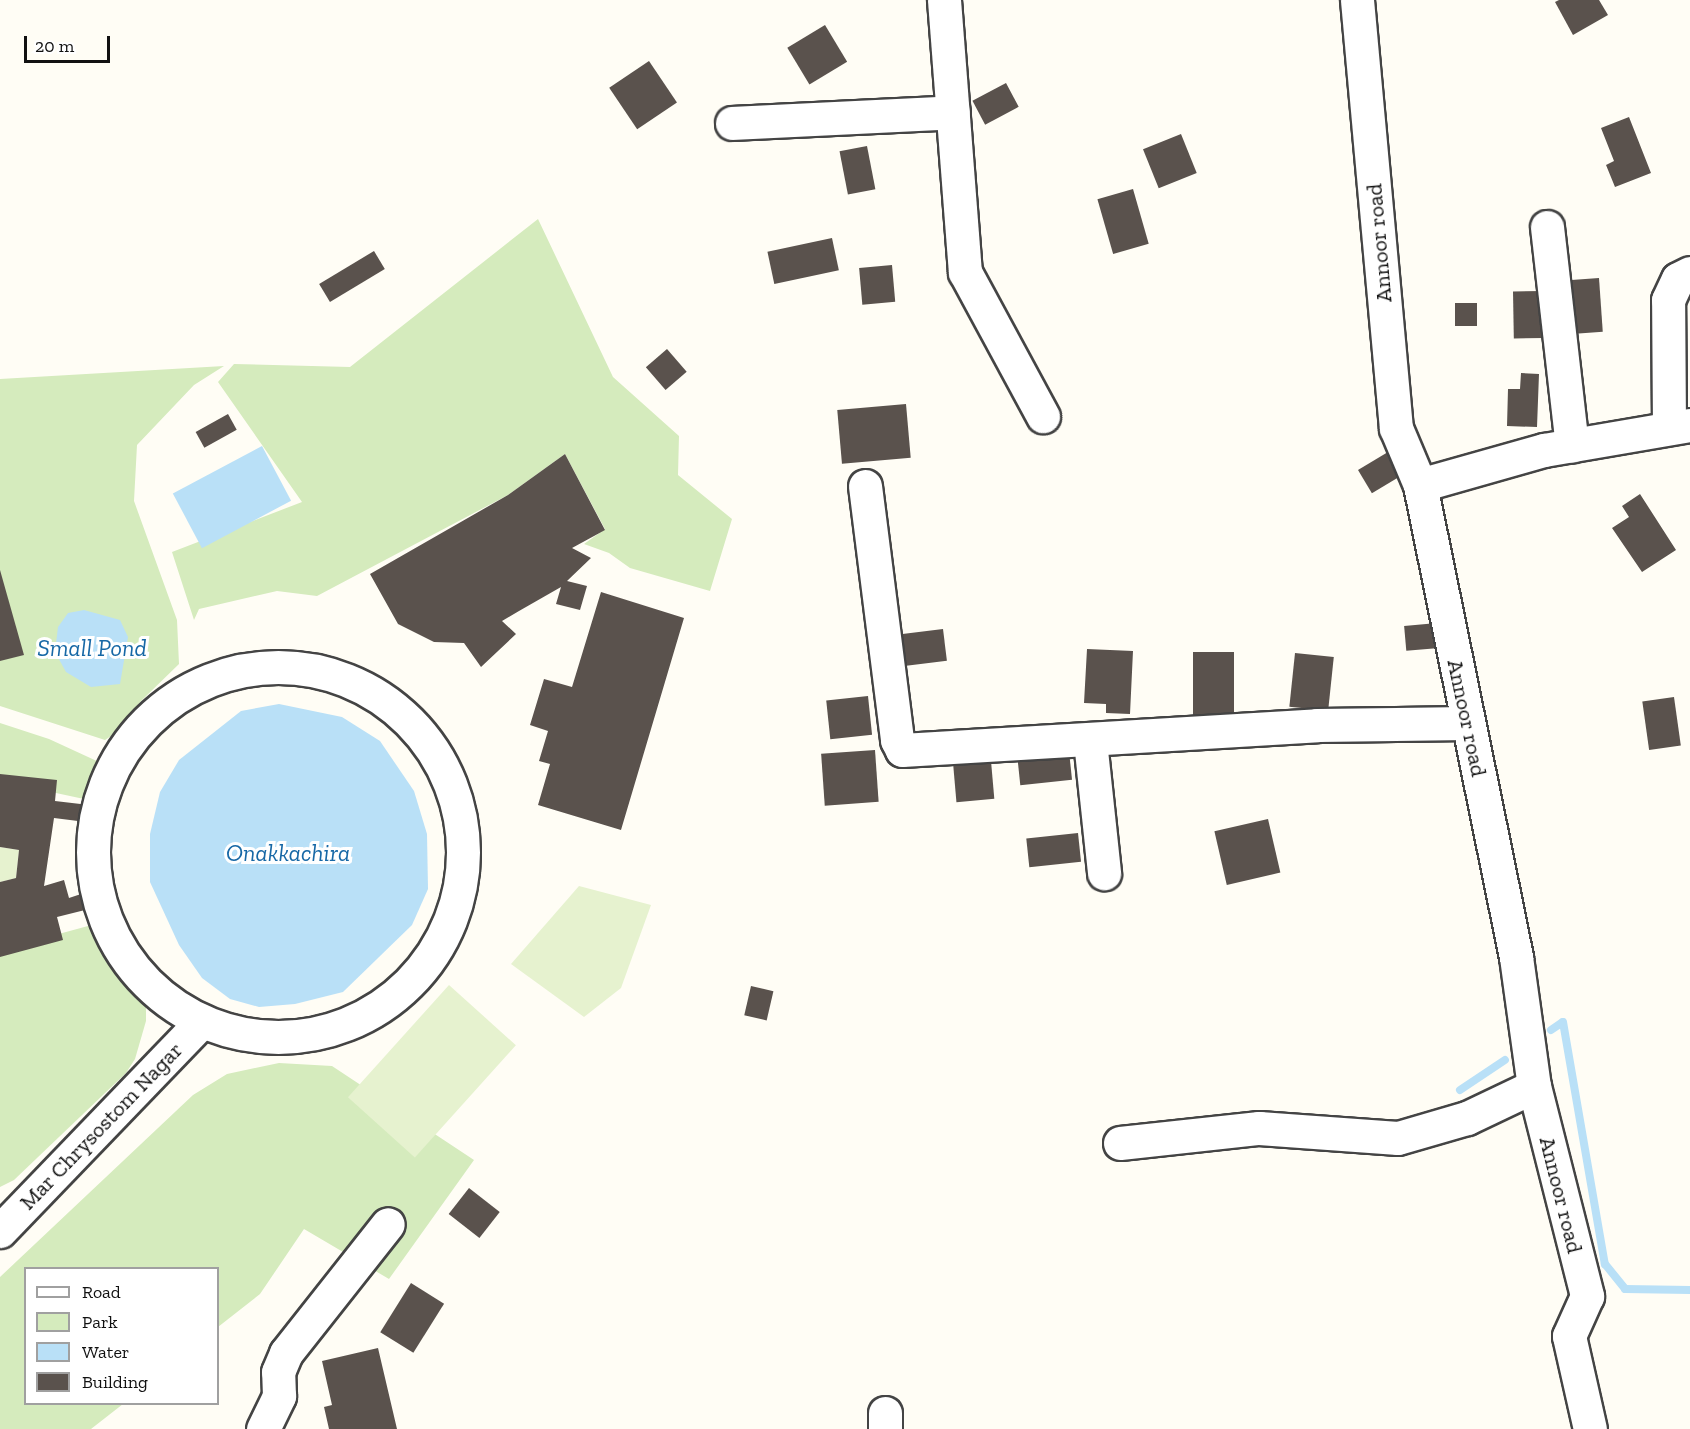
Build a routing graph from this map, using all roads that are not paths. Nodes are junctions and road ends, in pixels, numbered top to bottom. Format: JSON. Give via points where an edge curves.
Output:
{"nodes":[{"id":1,"x":944,"y":0,"type":"edge"},
{"id":2,"x":1357,"y":0,"type":"edge"},
{"id":3,"x":952,"y":112,"type":"junction"},
{"id":4,"x":732,"y":123,"type":"dead end"},
{"id":5,"x":1547,"y":227,"type":"dead end"},
{"id":6,"x":1690,"y":273,"type":"edge"},
{"id":7,"x":1043,"y":416,"type":"dead end"},
{"id":8,"x":1679,"y":427,"type":"edge"},
{"id":9,"x":1572,"y":446,"type":"junction"},
{"id":10,"x":1420,"y":485,"type":"junction"},
{"id":11,"x":865,"y":486,"type":"dead end"},
{"id":12,"x":1468,"y":723,"type":"junction"},
{"id":13,"x":1090,"y":741,"type":"junction"},
{"id":14,"x":1104,"y":873,"type":"dead end"},
{"id":15,"x":202,"y":1021,"type":"junction"},
{"id":16,"x":1534,"y":1086,"type":"junction"},
{"id":17,"x":1120,"y":1143,"type":"dead end"},
{"id":18,"x":388,"y":1224,"type":"dead end"},
{"id":19,"x":0,"y":1231,"type":"edge"},
{"id":20,"x":263,"y":1429,"type":"edge"},
{"id":21,"x":1590,"y":1429,"type":"edge"}],
"edges":[{"from":1,"to":3,"type":"street"},
{"from":2,"to":10,"type":"street","name":"Annoor road","via":[[1396,428]]},
{"from":3,"to":4,"type":"street"},
{"from":3,"to":7,"type":"street","via":[[965,272]]},
{"from":5,"to":9,"type":"street"},
{"from":6,"to":8,"type":"street","via":[[1678,279],[1668,300]]},
{"from":8,"to":9,"type":"street"},
{"from":9,"to":10,"type":"street"},
{"from":10,"to":12,"type":"street","name":"Annoor road"},
{"from":11,"to":13,"type":"street","via":[[897,740],[903,750]]},
{"from":12,"to":13,"type":"street","via":[[1317,725]]},
{"from":12,"to":16,"type":"street","name":"Annoor road","via":[[1516,957]]},
{"from":13,"to":14,"type":"street"},
{"from":15,"to":15,"type":"street","name":"Mar Chrysostom Nagar","via":[[160,995],[126,958],[103,914],[93,865],[96,815],[112,768],[143,723],[186,689],[237,670],[292,666],[345,678],[393,706],[430,746],[450,785],[464,850],[456,904],[435,952],[400,992],[356,1021],[306,1036],[253,1036]]},
{"from":15,"to":19,"type":"street","name":"Mar Chrysostom Nagar"},
{"from":16,"to":17,"type":"street","via":[[1467,1118],[1398,1137],[1259,1128]]},
{"from":16,"to":21,"type":"street","name":"Annoor road","via":[[1587,1296],[1569,1336]]},
{"from":18,"to":20,"type":"street","via":[[286,1353],[278,1372],[279,1396]]}]}
